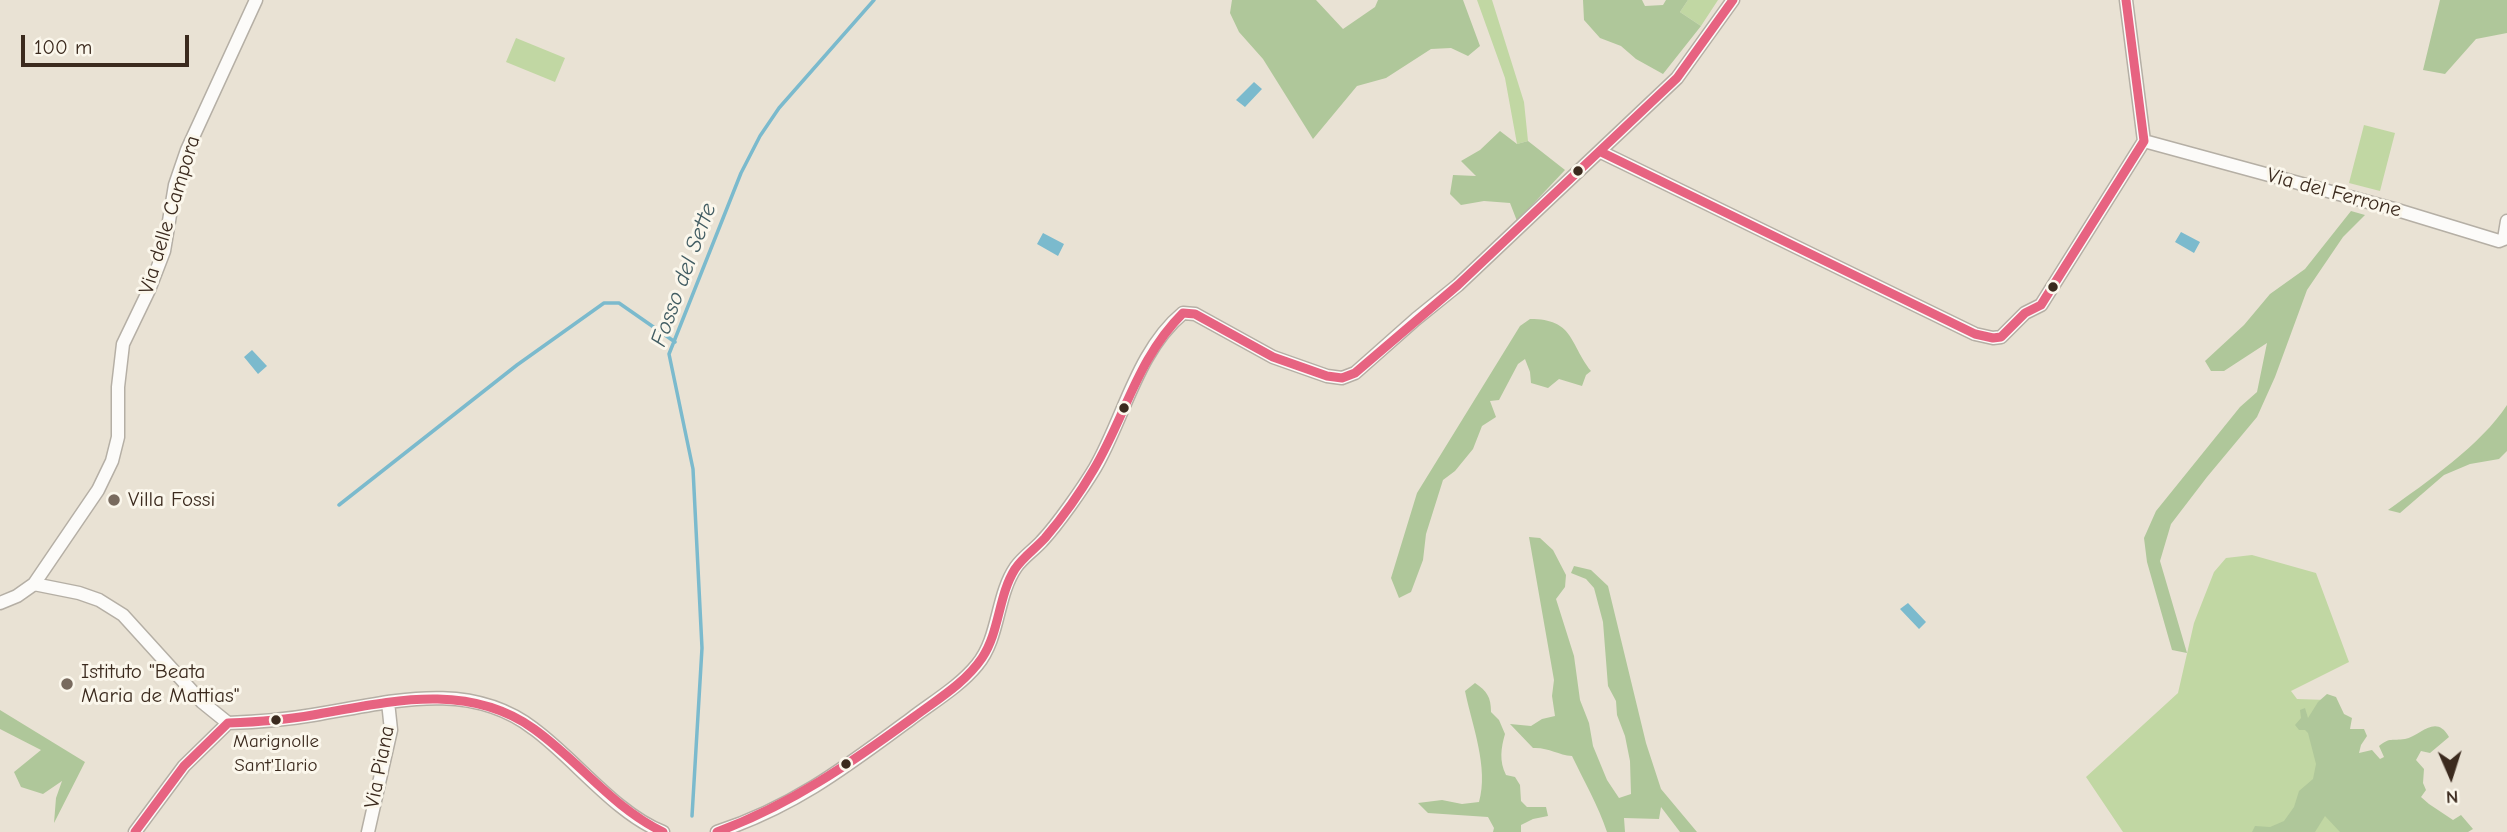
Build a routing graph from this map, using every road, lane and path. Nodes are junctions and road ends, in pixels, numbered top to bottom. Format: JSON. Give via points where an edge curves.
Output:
{"nodes":[{"id":1,"x":256,"y":0,"type":"edge"},
{"id":2,"x":1733,"y":0,"type":"edge"},
{"id":3,"x":2126,"y":0,"type":"edge"},
{"id":4,"x":2144,"y":141,"type":"junction"},
{"id":5,"x":1601,"y":152,"type":"junction"},
{"id":6,"x":2507,"y":221,"type":"edge"},
{"id":7,"x":34,"y":584,"type":"junction"},
{"id":8,"x":0,"y":603,"type":"edge"},
{"id":9,"x":388,"y":702,"type":"junction"},
{"id":10,"x":228,"y":723,"type":"junction"},
{"id":11,"x":135,"y":832,"type":"edge"},
{"id":12,"x":368,"y":832,"type":"edge"},
{"id":13,"x":663,"y":832,"type":"edge"},
{"id":14,"x":716,"y":832,"type":"edge"}],
"edges":[{"from":1,"to":7,"type":"street","name":"Via delle Campora","via":[[187,150],[175,185],[164,251],[123,344],[118,437],[112,461],[98,490]]},
{"from":2,"to":5,"type":"street","via":[[1677,78]]},
{"from":3,"to":4,"type":"street"},
{"from":4,"to":5,"type":"street","via":[[2041,305],[2025,313],[2001,337],[1993,338],[1920,309]]},
{"from":4,"to":6,"type":"street","name":"Via del Ferrone","via":[[2499,241],[2504,239]]},
{"from":5,"to":14,"type":"street","via":[[1355,373],[1342,378],[1327,376],[1273,357],[1195,314],[1183,313],[1153,350],[1095,468],[1044,539],[1016,567],[978,664],[822,784],[778,809]]},
{"from":7,"to":8,"type":"street","name":"Via delle Campora"},
{"from":7,"to":10,"type":"street","via":[[79,593],[124,615],[202,702]]},
{"from":9,"to":10,"type":"street","via":[[289,719]]},
{"from":9,"to":12,"type":"street","name":"Via Piana","via":[[391,730]]},
{"from":9,"to":13,"type":"street","via":[[469,699],[514,714],[627,811]]},
{"from":10,"to":11,"type":"street","via":[[184,766]]}]}
